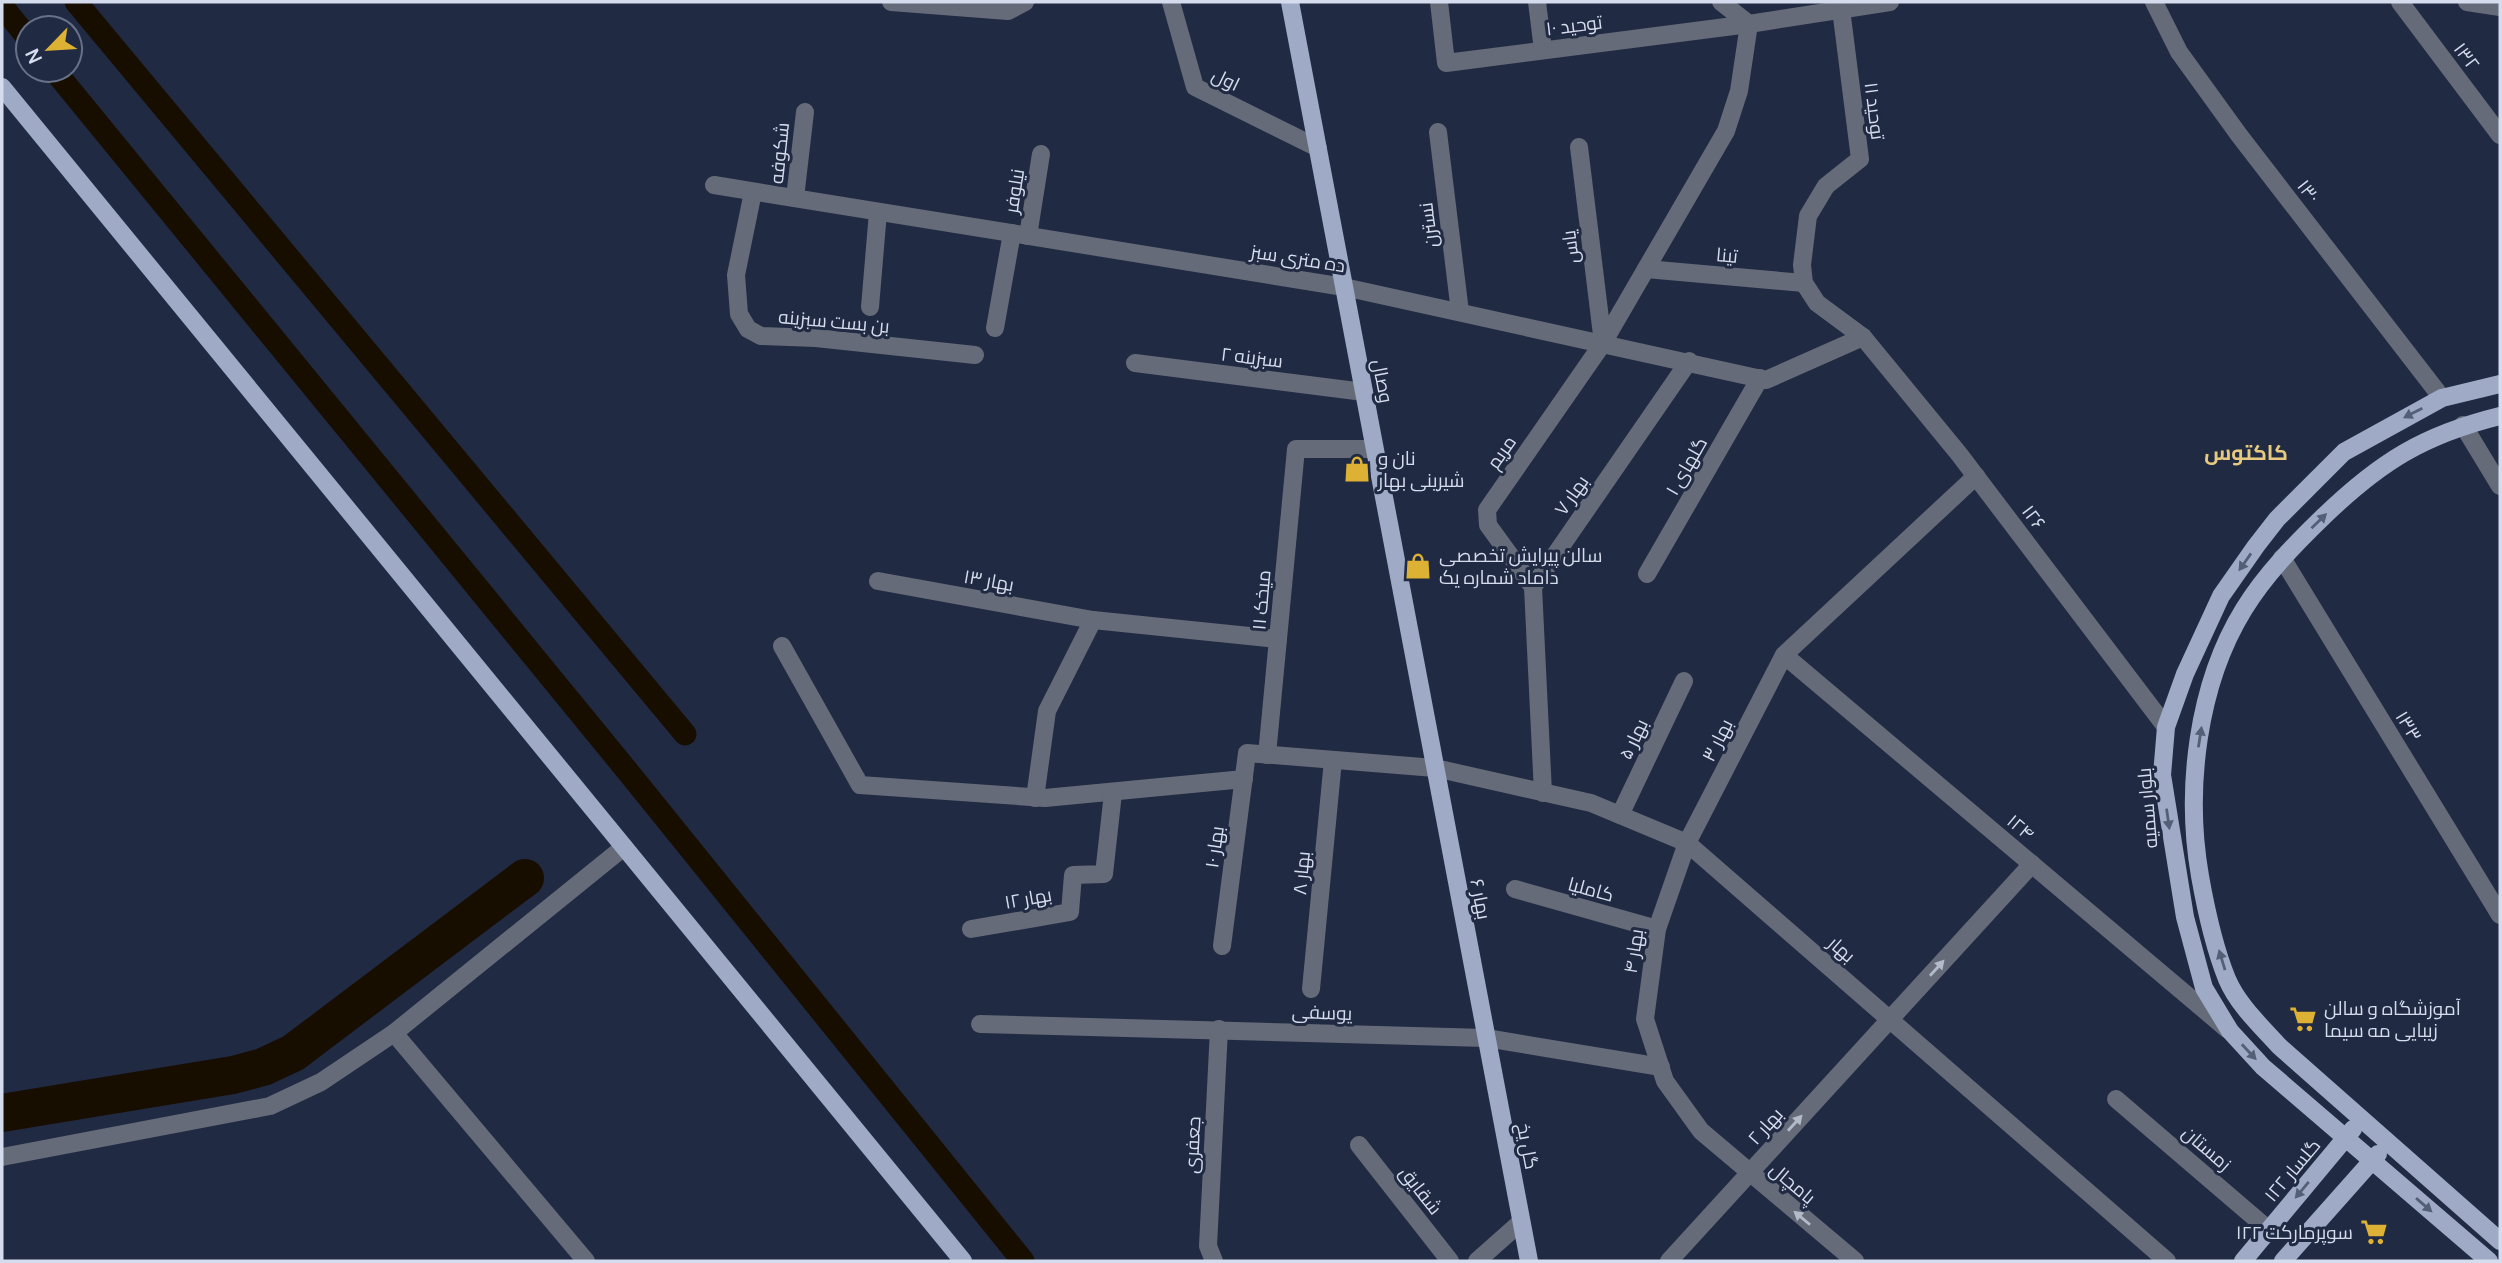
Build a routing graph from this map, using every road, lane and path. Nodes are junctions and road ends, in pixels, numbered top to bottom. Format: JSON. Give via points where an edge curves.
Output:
{"nodes":[{"id":1,"x":891,"y":2,"type":"edge"},
{"id":2,"x":1025,"y":2,"type":"edge"},
{"id":3,"x":1171,"y":2,"type":"edge"},
{"id":4,"x":1290,"y":2,"type":"edge"},
{"id":5,"x":1439,"y":2,"type":"edge"},
{"id":6,"x":1537,"y":2,"type":"edge"},
{"id":7,"x":1721,"y":2,"type":"edge"},
{"id":8,"x":1890,"y":2,"type":"edge"},
{"id":9,"x":2154,"y":2,"type":"edge"},
{"id":10,"x":2400,"y":2,"type":"edge"},
{"id":11,"x":2467,"y":2,"type":"edge"},
{"id":12,"x":2500,"y":7,"type":"edge"},
{"id":13,"x":1840,"y":9,"type":"junction"},
{"id":14,"x":1749,"y":24,"type":"junction"},
{"id":15,"x":1543,"y":50,"type":"junction"},
{"id":16,"x":2,"y":87,"type":"edge"},
{"id":17,"x":805,"y":112,"type":"dead end"},
{"id":18,"x":1438,"y":132,"type":"dead end"},
{"id":19,"x":2500,"y":135,"type":"edge"},
{"id":20,"x":1580,"y":147,"type":"dead end"},
{"id":21,"x":1318,"y":148,"type":"junction"},
{"id":22,"x":1041,"y":154,"type":"dead end"},
{"id":23,"x":714,"y":185,"type":"dead end"},
{"id":24,"x":753,"y":192,"type":"junction"},
{"id":25,"x":795,"y":198,"type":"junction"},
{"id":26,"x":878,"y":212,"type":"junction"},
{"id":27,"x":1020,"y":235,"type":"junction"},
{"id":28,"x":1646,"y":269,"type":"junction"},
{"id":29,"x":1804,"y":283,"type":"junction"},
{"id":30,"x":1344,"y":287,"type":"junction"},
{"id":31,"x":870,"y":307,"type":"dead end"},
{"id":32,"x":1460,"y":312,"type":"junction"},
{"id":33,"x":995,"y":328,"type":"dead end"},
{"id":34,"x":1863,"y":337,"type":"junction"},
{"id":35,"x":1603,"y":343,"type":"junction"},
{"id":36,"x":975,"y":355,"type":"dead end"},
{"id":37,"x":1689,"y":361,"type":"junction"},
{"id":38,"x":1135,"y":363,"type":"dead end"},
{"id":39,"x":1760,"y":378,"type":"junction"},
{"id":40,"x":2500,"y":384,"type":"edge"},
{"id":41,"x":1364,"y":392,"type":"junction"},
{"id":42,"x":2442,"y":398,"type":"junction"},
{"id":43,"x":2500,"y":416,"type":"edge"},
{"id":44,"x":2463,"y":425,"type":"junction"},
{"id":45,"x":1374,"y":449,"type":"junction"},
{"id":46,"x":1976,"y":476,"type":"junction"},
{"id":47,"x":2500,"y":486,"type":"edge"},
{"id":48,"x":2282,"y":558,"type":"junction"},
{"id":49,"x":1647,"y":574,"type":"dead end"},
{"id":50,"x":878,"y":581,"type":"dead end"},
{"id":51,"x":1533,"y":587,"type":"junction"},
{"id":52,"x":1093,"y":620,"type":"junction"},
{"id":53,"x":1278,"y":639,"type":"junction"},
{"id":54,"x":782,"y":646,"type":"dead end"},
{"id":55,"x":1784,"y":655,"type":"junction"},
{"id":56,"x":1684,"y":681,"type":"dead end"},
{"id":57,"x":2166,"y":727,"type":"junction"},
{"id":58,"x":1247,"y":753,"type":"joint"},
{"id":59,"x":1267,"y":755,"type":"junction"},
{"id":60,"x":1333,"y":760,"type":"junction"},
{"id":61,"x":1435,"y":768,"type":"junction"},
{"id":62,"x":1244,"y":779,"type":"junction"},
{"id":63,"x":1114,"y":793,"type":"junction"},
{"id":64,"x":1543,"y":793,"type":"junction"},
{"id":65,"x":1035,"y":798,"type":"junction"},
{"id":66,"x":1620,"y":815,"type":"junction"},
{"id":67,"x":1687,"y":843,"type":"junction"},
{"id":68,"x":624,"y":847,"type":"junction"},
{"id":69,"x":2032,"y":864,"type":"junction"},
{"id":70,"x":1515,"y":890,"type":"dead end"},
{"id":71,"x":2500,"y":915,"type":"edge"},
{"id":72,"x":971,"y":929,"type":"dead end"},
{"id":73,"x":1657,"y":929,"type":"junction"},
{"id":74,"x":1222,"y":946,"type":"dead end"},
{"id":75,"x":1311,"y":989,"type":"dead end"},
{"id":76,"x":1891,"y":1019,"type":"junction"},
{"id":77,"x":980,"y":1024,"type":"dead end"},
{"id":78,"x":1219,"y":1029,"type":"junction"},
{"id":79,"x":2230,"y":1031,"type":"junction"},
{"id":80,"x":394,"y":1033,"type":"junction"},
{"id":81,"x":1486,"y":1038,"type":"junction"},
{"id":82,"x":1661,"y":1067,"type":"junction"},
{"id":83,"x":2116,"y":1099,"type":"dead end"},
{"id":84,"x":2362,"y":1119,"type":"junction"},
{"id":85,"x":2346,"y":1138,"type":"junction"},
{"id":86,"x":2388,"y":1142,"type":"junction"},
{"id":87,"x":1359,"y":1145,"type":"dead end"},
{"id":88,"x":2,"y":1157,"type":"edge"},
{"id":89,"x":2372,"y":1160,"type":"junction"},
{"id":90,"x":1749,"y":1174,"type":"junction"},
{"id":91,"x":1521,"y":1222,"type":"junction"},
{"id":92,"x":2269,"y":1230,"type":"junction"},
{"id":93,"x":2500,"y":1241,"type":"edge"},
{"id":94,"x":586,"y":1261,"type":"edge"},
{"id":95,"x":963,"y":1261,"type":"edge"},
{"id":96,"x":1214,"y":1261,"type":"edge"},
{"id":97,"x":1450,"y":1261,"type":"edge"},
{"id":98,"x":1477,"y":1261,"type":"edge"},
{"id":99,"x":1529,"y":1261,"type":"edge"},
{"id":100,"x":1669,"y":1261,"type":"edge"},
{"id":101,"x":1855,"y":1261,"type":"edge"},
{"id":102,"x":2166,"y":1261,"type":"edge"},
{"id":103,"x":2243,"y":1261,"type":"edge"},
{"id":104,"x":2283,"y":1261,"type":"edge"},
{"id":105,"x":2489,"y":1261,"type":"edge"}],
"edges":[{"from":1,"to":2,"type":"street","via":[[1008,12]]},
{"from":3,"to":21,"type":"street","name":"اول","via":[[1195,88]]},
{"from":4,"to":21,"type":"main road","name":"وصال"},
{"from":5,"to":15,"type":"street","name":"توحید ۱۰","via":[[1446,63]]},
{"from":6,"to":15,"type":"street"},
{"from":7,"to":14,"type":"street"},
{"from":8,"to":13,"type":"street","name":"توحید ۱۰"},
{"from":9,"to":42,"type":"street","name":"۱۳۰","via":[[2179,52],[2231,124]]},
{"from":10,"to":19,"type":"street","name":"۱۳۲"},
{"from":11,"to":12,"type":"street"},
{"from":13,"to":14,"type":"street","name":"توحید ۱۰"},
{"from":13,"to":29,"type":"street","name":"توحید ۱۱","via":[[1860,159],[1826,186],[1808,216]]},
{"from":14,"to":15,"type":"street","name":"توحید ۱۰"},
{"from":14,"to":28,"type":"street","name":"مریم","via":[[1739,91],[1726,131]]},
{"from":16,"to":68,"type":"main road"},
{"from":17,"to":25,"type":"street","name":"شکوفه"},
{"from":18,"to":32,"type":"street","name":"نسترن"},
{"from":20,"to":35,"type":"street","name":"یاس"},
{"from":21,"to":30,"type":"main road","name":"وصال"},
{"from":22,"to":27,"type":"street","name":"نیلوفر"},
{"from":23,"to":24,"type":"street","name":"ده متری سبز"},
{"from":24,"to":25,"type":"street","name":"ده متری سبز"},
{"from":24,"to":36,"type":"street","name":"بن بست سبزینه","via":[[736,275],[739,314],[748,330],[761,336]]},
{"from":25,"to":26,"type":"street","name":"ده متری سبز"},
{"from":26,"to":27,"type":"street","name":"ده متری سبز"},
{"from":26,"to":31,"type":"street"},
{"from":27,"to":30,"type":"street","name":"ده متری سبز"},
{"from":27,"to":33,"type":"street","name":"نیلوفر"},
{"from":28,"to":29,"type":"street","name":"تینا"},
{"from":28,"to":35,"type":"street","name":"مریم"},
{"from":29,"to":34,"type":"street","via":[[1816,303]]},
{"from":30,"to":32,"type":"street","name":"ده متری سبز"},
{"from":30,"to":41,"type":"main road","name":"وصال"},
{"from":32,"to":35,"type":"street","name":"ده متری سبز"},
{"from":34,"to":39,"type":"street","via":[[1766,380]]},
{"from":34,"to":46,"type":"street","name":"۱۲۶"},
{"from":35,"to":37,"type":"street","name":"ده متری سبز"},
{"from":35,"to":51,"type":"street","name":"مریم","via":[[1487,510],[1488,525]]},
{"from":37,"to":39,"type":"street","name":"ده متری سبز"},
{"from":37,"to":51,"type":"street","name":"بهار ۷"},
{"from":38,"to":41,"type":"street","name":"سبزینه ۲"},
{"from":39,"to":49,"type":"street","name":"گلهای ۱"},
{"from":40,"to":42,"type":"main road","name":"بلوار سمیه"},
{"from":41,"to":45,"type":"main road","name":"وصال"},
{"from":42,"to":57,"type":"main road","name":"بلوار سمیه","one_way":true,"via":[[2344,452],[2272,526],[2221,596]]},
{"from":43,"to":44,"type":"main road"},
{"from":44,"to":47,"type":"street"},
{"from":48,"to":44,"type":"main road","one_way":true,"via":[[2364,477],[2421,442]]},
{"from":45,"to":53,"type":"street","name":"میخک ۱۱","via":[[1296,449]]},
{"from":45,"to":61,"type":"main road","name":"وصال"},
{"from":46,"to":55,"type":"street","name":"بهار ۳"},
{"from":46,"to":57,"type":"street","name":"۱۲۶"},
{"from":48,"to":71,"type":"street","name":"۱۳۳"},
{"from":84,"to":48,"type":"main road","one_way":true,"via":[[2279,1046],[2227,980],[2206,909],[2195,846],[2193,797],[2210,685],[2243,611]]},
{"from":50,"to":52,"type":"street","name":"بهار ۱۳"},
{"from":51,"to":64,"type":"street"},
{"from":52,"to":53,"type":"street","name":"بهار ۱۳"},
{"from":52,"to":65,"type":"street","via":[[1047,711]]},
{"from":53,"to":59,"type":"street","name":"میخک ۱۱"},
{"from":54,"to":65,"type":"street","via":[[860,785]]},
{"from":55,"to":67,"type":"street","name":"بهار ۳"},
{"from":55,"to":69,"type":"street","name":"۱۲۴"},
{"from":56,"to":66,"type":"street","name":"بهار ۵"},
{"from":57,"to":79,"type":"main road","name":"بلوار سمیه","one_way":true,"via":[[2162,775],[2185,917],[2204,988]]},
{"from":58,"to":59,"type":"street","name":"بهار"},
{"from":58,"to":62,"type":"street","name":"بهار ۱۰"},
{"from":59,"to":60,"type":"street","name":"بهار"},
{"from":60,"to":61,"type":"street","name":"بهار"},
{"from":60,"to":75,"type":"street","name":"بهار ۸"},
{"from":61,"to":64,"type":"street","name":"بهار"},
{"from":61,"to":81,"type":"main road","name":"بهار ۶"},
{"from":62,"to":63,"type":"street"},
{"from":62,"to":74,"type":"street","name":"بهار ۱۰"},
{"from":63,"to":65,"type":"street"},
{"from":63,"to":72,"type":"street","name":"بهار ۱۲","via":[[1104,874],[1073,875],[1070,912]]},
{"from":64,"to":66,"type":"street","name":"بهار","via":[[1591,803]]},
{"from":66,"to":67,"type":"street","name":"بهار"},
{"from":67,"to":73,"type":"street","name":"بهار ۴"},
{"from":67,"to":76,"type":"street","name":"بهار"},
{"from":68,"to":80,"type":"street"},
{"from":68,"to":95,"type":"main road"},
{"from":76,"to":69,"type":"street","name":"بهار ۲","one_way":true},
{"from":69,"to":79,"type":"street","name":"۱۲۴"},
{"from":70,"to":73,"type":"street","name":"کاملیا"},
{"from":73,"to":82,"type":"street","name":"بهار ۴","via":[[1645,1019]]},
{"from":90,"to":76,"type":"street","name":"بهار ۲","one_way":true},
{"from":76,"to":102,"type":"street","name":"بهار"},
{"from":77,"to":78,"type":"street","name":"یوسفی"},
{"from":78,"to":81,"type":"street","name":"یوسفی"},
{"from":78,"to":96,"type":"street","name":"جعفری","via":[[1208,1247]]},
{"from":79,"to":85,"type":"main road","name":"بلوار سمیه","one_way":true,"via":[[2263,1067]]},
{"from":80,"to":88,"type":"street","via":[[321,1082],[270,1106]]},
{"from":80,"to":94,"type":"street"},
{"from":81,"to":82,"type":"street","name":"یوسفی"},
{"from":81,"to":91,"type":"main road","name":"گل یخ"},
{"from":82,"to":90,"type":"street","name":"پامچال","via":[[1665,1081],[1701,1131]]},
{"from":83,"to":92,"type":"street","name":"زمستان"},
{"from":84,"to":85,"type":"main road","name":"گلسار ۱۲۲"},
{"from":84,"to":86,"type":"main road"},
{"from":85,"to":89,"type":"main road","name":"بلوار سمیه"},
{"from":85,"to":92,"type":"main road","name":"گلسار ۱۲۲","one_way":true},
{"from":86,"to":89,"type":"main road"},
{"from":86,"to":93,"type":"main road"},
{"from":87,"to":97,"type":"street","name":"شقایق"},
{"from":89,"to":104,"type":"main road"},
{"from":89,"to":105,"type":"main road","name":"بلوار سمیه","one_way":true},
{"from":90,"to":100,"type":"street","name":"بهار ۲"},
{"from":101,"to":90,"type":"street","name":"پامچال","one_way":true},
{"from":91,"to":98,"type":"street"},
{"from":91,"to":99,"type":"main road","name":"گل یخ"},
{"from":92,"to":103,"type":"main road","name":"گلسار ۱۲۲"}]}
